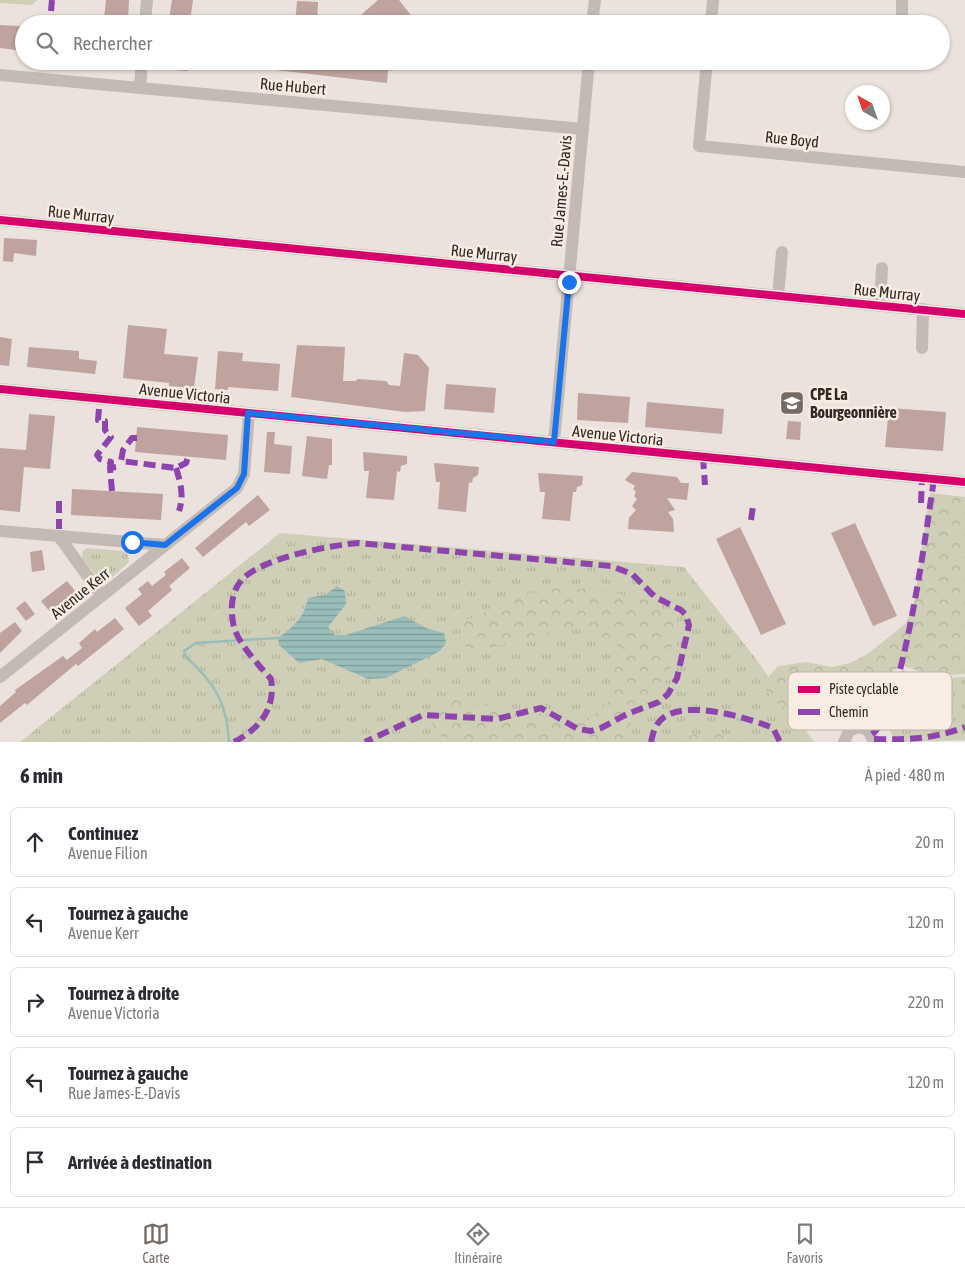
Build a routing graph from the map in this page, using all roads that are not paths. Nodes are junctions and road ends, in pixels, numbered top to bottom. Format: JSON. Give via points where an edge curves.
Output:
{"nodes":[{"id":1,"x":147,"y":0,"type":"edge"},
{"id":2,"x":595,"y":0,"type":"edge"},
{"id":3,"x":713,"y":0,"type":"edge"},
{"id":4,"x":902,"y":0,"type":"edge"},
{"id":5,"x":146,"y":15,"type":"edge"},
{"id":6,"x":593,"y":15,"type":"edge"},
{"id":7,"x":712,"y":15,"type":"edge"},
{"id":8,"x":902,"y":15,"type":"edge"},
{"id":9,"x":141,"y":70,"type":"edge"},
{"id":10,"x":588,"y":70,"type":"edge"},
{"id":11,"x":706,"y":70,"type":"edge"},
{"id":12,"x":0,"y":75,"type":"edge"},
{"id":13,"x":140,"y":88,"type":"junction"},
{"id":14,"x":583,"y":129,"type":"junction"},
{"id":15,"x":965,"y":172,"type":"edge"},
{"id":16,"x":0,"y":220,"type":"edge"},
{"id":17,"x":782,"y":252,"type":"dead end"},
{"id":18,"x":882,"y":268,"type":"dead end"},
{"id":19,"x":570,"y":276,"type":"junction"},
{"id":20,"x":778,"y":296,"type":"junction"},
{"id":21,"x":880,"y":305,"type":"junction"},
{"id":22,"x":924,"y":310,"type":"junction"},
{"id":23,"x":965,"y":314,"type":"edge"},
{"id":24,"x":922,"y":348,"type":"dead end"},
{"id":25,"x":0,"y":389,"type":"edge"},
{"id":26,"x":248,"y":413,"type":"junction"},
{"id":27,"x":554,"y":442,"type":"junction"},
{"id":28,"x":965,"y":482,"type":"edge"},
{"id":29,"x":0,"y":531,"type":"edge"},
{"id":30,"x":60,"y":538,"type":"junction"},
{"id":31,"x":165,"y":545,"type":"junction"},
{"id":32,"x":102,"y":596,"type":"junction"},
{"id":33,"x":0,"y":678,"type":"edge"},
{"id":34,"x":849,"y":730,"type":"edge"},
{"id":35,"x":868,"y":730,"type":"edge"},
{"id":36,"x":844,"y":742,"type":"edge"},
{"id":37,"x":874,"y":742,"type":"edge"}],
"edges":[{"from":1,"to":5,"type":"street"},
{"from":2,"to":6,"type":"street"},
{"from":3,"to":7,"type":"street"},
{"from":4,"to":8,"type":"street"},
{"from":9,"to":13,"type":"street"},
{"from":10,"to":14,"type":"street","name":"Rue James-E.-Davis"},
{"from":11,"to":15,"type":"street","name":"Rue Boyd","via":[[699,146]]},
{"from":12,"to":13,"type":"street","name":"Rue Hubert"},
{"from":13,"to":14,"type":"street","name":"Rue Hubert"},
{"from":14,"to":19,"type":"street","name":"Rue James-E.-Davis"},
{"from":16,"to":19,"type":"street","name":"Rue Murray"},
{"from":17,"to":20,"type":"street"},
{"from":18,"to":21,"type":"street","name":"Rue Murray"},
{"from":19,"to":20,"type":"street","name":"Rue Murray"},
{"from":19,"to":27,"type":"street","name":"Rue James-E.-Davis"},
{"from":20,"to":21,"type":"street","name":"Rue Murray"},
{"from":21,"to":22,"type":"street","name":"Rue Murray"},
{"from":22,"to":23,"type":"street","name":"Rue Murray"},
{"from":22,"to":24,"type":"street","name":"Rue Murray"},
{"from":25,"to":26,"type":"street","name":"Avenue Victoria"},
{"from":26,"to":27,"type":"street","name":"Avenue Victoria"},
{"from":26,"to":31,"type":"street","name":"Avenue Kerr","via":[[244,474],[237,488]]},
{"from":27,"to":28,"type":"street","name":"Avenue Victoria"},
{"from":29,"to":30,"type":"street"},
{"from":30,"to":31,"type":"street"},
{"from":30,"to":32,"type":"street"},
{"from":31,"to":32,"type":"street","name":"Avenue Kerr"},
{"from":32,"to":33,"type":"street","name":"Avenue Kerr"},
{"from":34,"to":36,"type":"street"},
{"from":35,"to":37,"type":"street"}]}
